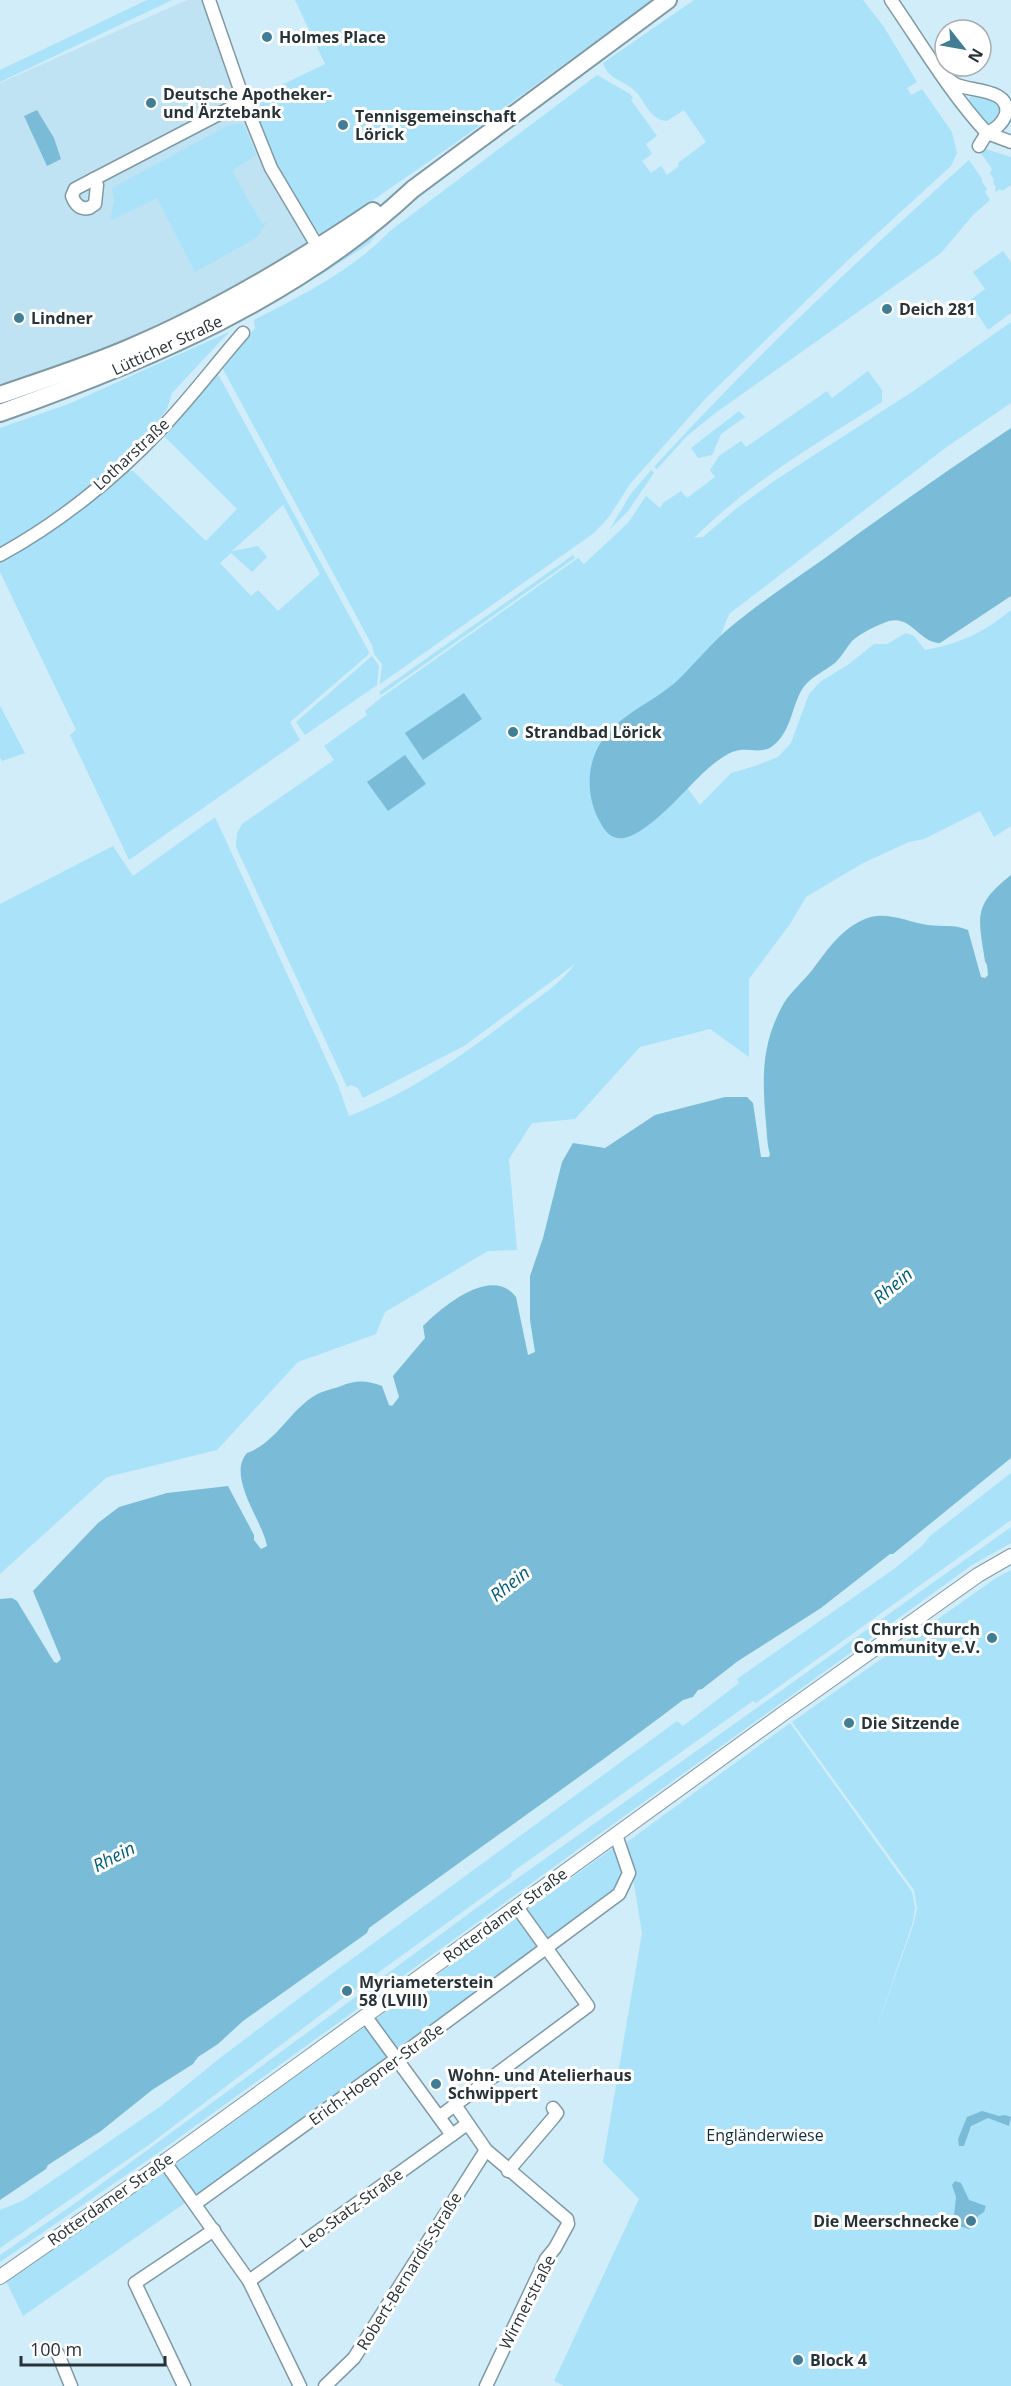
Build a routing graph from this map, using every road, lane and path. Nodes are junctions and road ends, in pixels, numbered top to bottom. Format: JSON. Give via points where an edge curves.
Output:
{"nodes":[{"id":1,"x":209,"y":0,"type":"edge"},
{"id":2,"x":668,"y":0,"type":"edge"},
{"id":3,"x":891,"y":0,"type":"edge"},
{"id":4,"x":933,"y":63,"type":"edge"},
{"id":5,"x":944,"y":78,"type":"edge"},
{"id":6,"x":947,"y":78,"type":"edge"},
{"id":7,"x":244,"y":101,"type":"junction"},
{"id":8,"x":987,"y":133,"type":"junction"},
{"id":9,"x":1011,"y":142,"type":"edge"},
{"id":10,"x":979,"y":146,"type":"dead end"},
{"id":11,"x":94,"y":179,"type":"dead end"},
{"id":12,"x":322,"y":254,"type":"junction"},
{"id":13,"x":243,"y":333,"type":"dead end"},
{"id":14,"x":0,"y":395,"type":"edge"},
{"id":15,"x":0,"y":412,"type":"edge"},
{"id":16,"x":0,"y":555,"type":"edge"},
{"id":17,"x":1011,"y":1556,"type":"edge"},
{"id":18,"x":616,"y":1835,"type":"junction"},
{"id":19,"x":517,"y":1907,"type":"junction"},
{"id":20,"x":547,"y":1949,"type":"junction"},
{"id":21,"x":366,"y":2017,"type":"junction"},
{"id":22,"x":396,"y":2060,"type":"junction"},
{"id":23,"x":454,"y":2105,"type":"junction"},
{"id":24,"x":553,"y":2108,"type":"dead end"},
{"id":25,"x":439,"y":2117,"type":"junction"},
{"id":26,"x":467,"y":2124,"type":"junction"},
{"id":27,"x":452,"y":2135,"type":"junction"},
{"id":28,"x":486,"y":2150,"type":"junction"},
{"id":29,"x":164,"y":2161,"type":"junction"},
{"id":30,"x":508,"y":2171,"type":"junction"},
{"id":31,"x":195,"y":2204,"type":"junction"},
{"id":32,"x":214,"y":2230,"type":"junction"},
{"id":33,"x":0,"y":2277,"type":"edge"},
{"id":34,"x":249,"y":2281,"type":"junction"},
{"id":35,"x":58,"y":2355,"type":"dead end"},
{"id":36,"x":66,"y":2384,"type":"edge"},
{"id":37,"x":184,"y":2386,"type":"edge"},
{"id":38,"x":300,"y":2386,"type":"edge"},
{"id":39,"x":325,"y":2386,"type":"edge"},
{"id":40,"x":486,"y":2386,"type":"edge"}],
"edges":[{"from":1,"to":7,"type":"street"},
{"from":2,"to":12,"type":"main road","via":[[413,189],[384,217]]},
{"from":3,"to":4,"type":"street"},
{"from":5,"to":8,"type":"street"},
{"from":6,"to":8,"type":"street","via":[[967,89],[988,91],[1006,103],[1004,120]]},
{"from":7,"to":11,"type":"street"},
{"from":7,"to":12,"type":"street","via":[[271,168]]},
{"from":8,"to":9,"type":"street"},
{"from":8,"to":10,"type":"street"},
{"from":12,"to":14,"type":"main road","name":"Lütticher Straße","via":[[128,349]]},
{"from":12,"to":15,"type":"main road","name":"Lütticher Straße","via":[[279,289],[181,342],[91,381]]},
{"from":13,"to":16,"type":"street","name":"Lotharstraße","via":[[161,430],[132,458],[63,515]]},
{"from":17,"to":18,"type":"street","name":"Rotterdamer Straße","via":[[978,1575]]},
{"from":18,"to":19,"type":"street","name":"Rotterdamer Straße"},
{"from":18,"to":20,"type":"street","name":"Erich-Hoepner-Straße","via":[[628,1873],[622,1890]]},
{"from":19,"to":20,"type":"street"},
{"from":19,"to":21,"type":"street","name":"Rotterdamer Straße"},
{"from":20,"to":22,"type":"street","name":"Erich-Hoepner-Straße"},
{"from":20,"to":23,"type":"street","via":[[588,2006]]},
{"from":21,"to":22,"type":"street"},
{"from":21,"to":29,"type":"street","name":"Rotterdamer Straße"},
{"from":22,"to":25,"type":"street"},
{"from":22,"to":31,"type":"street","name":"Erich-Hoepner-Straße"},
{"from":23,"to":25,"type":"street"},
{"from":23,"to":26,"type":"street"},
{"from":24,"to":30,"type":"street","via":[[555,2117]]},
{"from":25,"to":27,"type":"street"},
{"from":26,"to":27,"type":"street","name":"Leo-Statz-Straße"},
{"from":26,"to":28,"type":"street"},
{"from":27,"to":34,"type":"street","name":"Leo-Statz-Straße"},
{"from":28,"to":30,"type":"street"},
{"from":28,"to":39,"type":"street","name":"Robert-Bernardis-Straße","via":[[354,2358]]},
{"from":29,"to":31,"type":"street"},
{"from":29,"to":33,"type":"street","name":"Rotterdamer Straße"},
{"from":30,"to":40,"type":"street","name":"Wirmerstraße","via":[[567,2219],[566,2229],[546,2259]]},
{"from":31,"to":32,"type":"street"},
{"from":32,"to":34,"type":"street"},
{"from":32,"to":37,"type":"street","via":[[135,2283]]},
{"from":34,"to":38,"type":"street"},
{"from":35,"to":36,"type":"street"}]}
